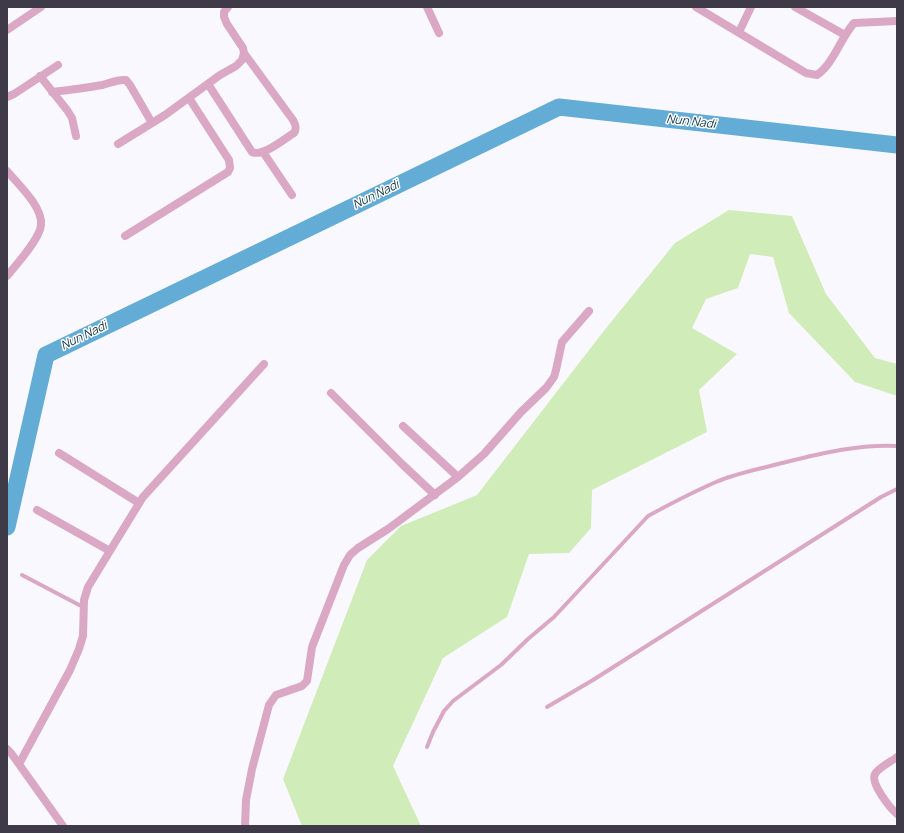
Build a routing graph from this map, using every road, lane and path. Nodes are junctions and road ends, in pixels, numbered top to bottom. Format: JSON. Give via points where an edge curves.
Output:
{"nodes":[{"id":1,"x":41,"y":7,"type":"edge"},
{"id":2,"x":228,"y":7,"type":"edge"},
{"id":3,"x":427,"y":7,"type":"edge"},
{"id":4,"x":696,"y":7,"type":"edge"},
{"id":5,"x":751,"y":7,"type":"edge"},
{"id":6,"x":795,"y":7,"type":"edge"},
{"id":7,"x":897,"y":21,"type":"edge"},
{"id":8,"x":7,"y":30,"type":"edge"},
{"id":9,"x":739,"y":32,"type":"junction"},
{"id":10,"x":439,"y":33,"type":"dead end"},
{"id":11,"x":845,"y":35,"type":"junction"},
{"id":12,"x":244,"y":54,"type":"junction"},
{"id":13,"x":58,"y":65,"type":"dead end"},
{"id":14,"x":40,"y":76,"type":"junction"},
{"id":15,"x":208,"y":84,"type":"junction"},
{"id":16,"x":52,"y":92,"type":"junction"},
{"id":17,"x":7,"y":97,"type":"edge"},
{"id":18,"x":189,"y":98,"type":"junction"},
{"id":19,"x":152,"y":123,"type":"junction"},
{"id":20,"x":76,"y":136,"type":"dead end"},
{"id":21,"x":118,"y":144,"type":"dead end"},
{"id":22,"x":263,"y":152,"type":"junction"},
{"id":23,"x":7,"y":171,"type":"edge"},
{"id":24,"x":292,"y":195,"type":"dead end"},
{"id":25,"x":125,"y":236,"type":"dead end"},
{"id":26,"x":7,"y":276,"type":"edge"},
{"id":27,"x":589,"y":311,"type":"dead end"},
{"id":28,"x":264,"y":364,"type":"dead end"},
{"id":29,"x":331,"y":393,"type":"dead end"},
{"id":30,"x":403,"y":426,"type":"dead end"},
{"id":31,"x":897,"y":446,"type":"edge"},
{"id":32,"x":59,"y":453,"type":"dead end"},
{"id":33,"x":458,"y":477,"type":"junction"},
{"id":34,"x":897,"y":489,"type":"edge"},
{"id":35,"x":435,"y":495,"type":"junction"},
{"id":36,"x":139,"y":503,"type":"junction"},
{"id":37,"x":37,"y":510,"type":"dead end"},
{"id":38,"x":110,"y":551,"type":"junction"},
{"id":39,"x":22,"y":575,"type":"dead end"},
{"id":40,"x":83,"y":607,"type":"junction"},
{"id":41,"x":547,"y":707,"type":"dead end"},
{"id":42,"x":427,"y":747,"type":"dead end"},
{"id":43,"x":9,"y":751,"type":"edge"},
{"id":44,"x":897,"y":757,"type":"edge"},
{"id":45,"x":19,"y":764,"type":"junction"},
{"id":46,"x":897,"y":814,"type":"edge"},
{"id":47,"x":63,"y":826,"type":"edge"},
{"id":48,"x":246,"y":826,"type":"edge"}],
"edges":[{"from":1,"to":8,"type":"street"},
{"from":2,"to":12,"type":"street","via":[[224,17]]},
{"from":3,"to":10,"type":"street"},
{"from":4,"to":9,"type":"street"},
{"from":5,"to":9,"type":"street"},
{"from":6,"to":11,"type":"street"},
{"from":7,"to":11,"type":"street","via":[[854,23]]},
{"from":9,"to":11,"type":"street","via":[[806,73],[817,75],[825,70]]},
{"from":12,"to":15,"type":"street","via":[[236,66]]},
{"from":12,"to":22,"type":"street","via":[[296,125],[294,133]]},
{"from":13,"to":14,"type":"street"},
{"from":14,"to":16,"type":"street"},
{"from":14,"to":17,"type":"street"},
{"from":15,"to":18,"type":"street"},
{"from":15,"to":22,"type":"street","via":[[252,152]]},
{"from":16,"to":19,"type":"street","via":[[126,80]]},
{"from":16,"to":20,"type":"street","via":[[72,118]]},
{"from":18,"to":19,"type":"street"},
{"from":18,"to":25,"type":"street","via":[[229,160],[230,168],[228,172]]},
{"from":19,"to":21,"type":"street"},
{"from":22,"to":24,"type":"street"},
{"from":23,"to":26,"type":"street","via":[[38,210],[41,226],[31,245]]},
{"from":27,"to":33,"type":"street","via":[[562,342],[554,377],[546,388],[484,454]]},
{"from":28,"to":36,"type":"street"},
{"from":29,"to":35,"type":"street"},
{"from":30,"to":33,"type":"street"},
{"from":31,"to":42,"type":"lane","via":[[851,448],[748,472],[717,482],[648,516],[554,617],[501,664],[453,700],[444,711]]},
{"from":32,"to":36,"type":"street"},
{"from":33,"to":35,"type":"street"},
{"from":34,"to":41,"type":"lane"},
{"from":35,"to":48,"type":"street","via":[[388,530],[358,548],[344,565],[312,647],[307,681],[302,686],[276,695],[269,705],[250,777],[246,800]]},
{"from":36,"to":38,"type":"street"},
{"from":37,"to":38,"type":"street"},
{"from":38,"to":40,"type":"street","via":[[88,587]]},
{"from":39,"to":40,"type":"lane"},
{"from":40,"to":45,"type":"street","via":[[79,648],[70,670]]},
{"from":43,"to":45,"type":"street"},
{"from":44,"to":46,"type":"street","via":[[875,772],[874,777],[874,782]]},
{"from":45,"to":47,"type":"street"}]}
